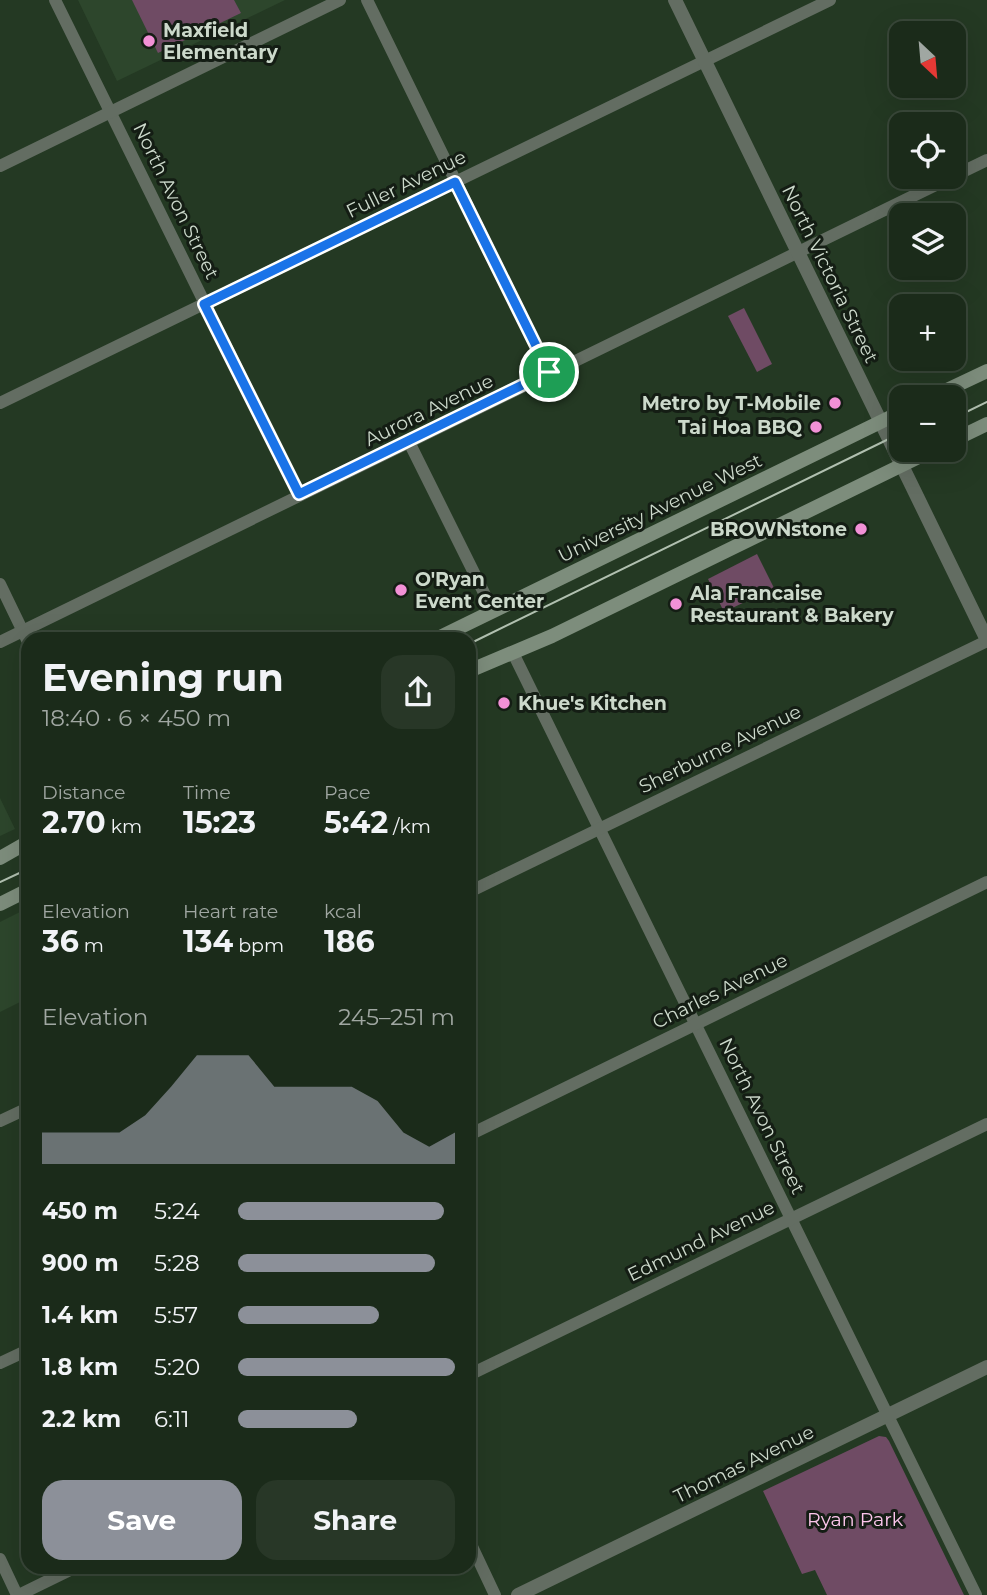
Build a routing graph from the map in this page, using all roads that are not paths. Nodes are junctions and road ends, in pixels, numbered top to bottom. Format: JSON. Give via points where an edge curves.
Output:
{"nodes":[{"id":1,"x":55,"y":0,"type":"edge"},
{"id":2,"x":340,"y":0,"type":"edge"},
{"id":3,"x":367,"y":0,"type":"edge"},
{"id":4,"x":675,"y":0,"type":"edge"},
{"id":5,"x":830,"y":0,"type":"edge"},
{"id":6,"x":705,"y":61,"type":"junction"},
{"id":7,"x":111,"y":111,"type":"junction"},
{"id":8,"x":987,"y":160,"type":"edge"},
{"id":9,"x":0,"y":166,"type":"edge"},
{"id":10,"x":966,"y":170,"type":"edge"},
{"id":11,"x":455,"y":182,"type":"junction"},
{"id":12,"x":926,"y":189,"type":"edge"},
{"id":13,"x":798,"y":251,"type":"junction"},
{"id":14,"x":204,"y":304,"type":"junction"},
{"id":15,"x":987,"y":370,"type":"edge"},
{"id":16,"x":549,"y":372,"type":"junction"},
{"id":17,"x":956,"y":385,"type":"edge"},
{"id":18,"x":0,"y":403,"type":"edge"},
{"id":19,"x":889,"y":418,"type":"edge"},
{"id":20,"x":880,"y":422,"type":"junction"},
{"id":21,"x":987,"y":424,"type":"edge"},
{"id":22,"x":966,"y":434,"type":"edge"},
{"id":23,"x":409,"y":442,"type":"junction"},
{"id":24,"x":908,"y":462,"type":"edge"},
{"id":25,"x":902,"y":465,"type":"junction"},
{"id":26,"x":299,"y":494,"type":"junction"},
{"id":27,"x":0,"y":584,"type":"edge"},
{"id":28,"x":493,"y":611,"type":"junction"},
{"id":29,"x":23,"y":632,"type":"edge"},
{"id":30,"x":33,"y":632,"type":"edge"},
{"id":31,"x":450,"y":632,"type":"edge"},
{"id":32,"x":21,"y":637,"type":"edge"},
{"id":33,"x":987,"y":640,"type":"edge"},
{"id":34,"x":0,"y":642,"type":"edge"},
{"id":35,"x":513,"y":653,"type":"junction"},
{"id":36,"x":476,"y":668,"type":"edge"},
{"id":37,"x":600,"y":829,"type":"junction"},
{"id":38,"x":21,"y":846,"type":"edge"},
{"id":39,"x":0,"y":858,"type":"edge"},
{"id":40,"x":987,"y":882,"type":"edge"},
{"id":41,"x":476,"y":889,"type":"edge"},
{"id":42,"x":21,"y":894,"type":"edge"},
{"id":43,"x":0,"y":904,"type":"edge"},
{"id":44,"x":696,"y":1024,"type":"junction"},
{"id":45,"x":21,"y":1111,"type":"edge"},
{"id":46,"x":0,"y":1121,"type":"edge"},
{"id":47,"x":987,"y":1124,"type":"edge"},
{"id":48,"x":476,"y":1132,"type":"edge"},
{"id":49,"x":791,"y":1219,"type":"junction"},
{"id":50,"x":21,"y":1353,"type":"edge"},
{"id":51,"x":0,"y":1363,"type":"edge"},
{"id":52,"x":987,"y":1367,"type":"edge"},
{"id":53,"x":476,"y":1372,"type":"edge"},
{"id":54,"x":888,"y":1415,"type":"junction"},
{"id":55,"x":476,"y":1554,"type":"edge"},
{"id":56,"x":0,"y":1559,"type":"edge"},
{"id":57,"x":61,"y":1574,"type":"edge"},
{"id":58,"x":18,"y":1595,"type":"edge"},
{"id":59,"x":495,"y":1595,"type":"edge"},
{"id":60,"x":518,"y":1595,"type":"edge"},
{"id":61,"x":976,"y":1595,"type":"edge"}],
"edges":[{"from":1,"to":7,"type":"street","name":"North Avon Street"},
{"from":2,"to":7,"type":"street"},
{"from":3,"to":11,"type":"street"},
{"from":4,"to":6,"type":"street","name":"North Victoria Street"},
{"from":5,"to":6,"type":"street","name":"Fuller Avenue"},
{"from":6,"to":11,"type":"street","name":"Fuller Avenue"},
{"from":6,"to":13,"type":"street","name":"North Victoria Street"},
{"from":7,"to":9,"type":"street"},
{"from":7,"to":14,"type":"street","name":"North Avon Street"},
{"from":8,"to":10,"type":"street","name":"Aurora Avenue"},
{"from":11,"to":14,"type":"street","name":"Fuller Avenue"},
{"from":11,"to":16,"type":"street"},
{"from":12,"to":13,"type":"street","name":"Aurora Avenue"},
{"from":13,"to":16,"type":"street","name":"Aurora Avenue"},
{"from":13,"to":20,"type":"street","name":"North Victoria Street"},
{"from":14,"to":18,"type":"street","name":"Fuller Avenue"},
{"from":14,"to":26,"type":"street","name":"North Avon Street"},
{"from":15,"to":17,"type":"main road"},
{"from":16,"to":23,"type":"street","name":"Aurora Avenue"},
{"from":19,"to":20,"type":"main road","name":"University Avenue West"},
{"from":20,"to":25,"type":"street","name":"North Victoria Street"},
{"from":20,"to":28,"type":"main road","name":"University Avenue West"},
{"from":21,"to":22,"type":"main road"},
{"from":23,"to":26,"type":"street","name":"Aurora Avenue"},
{"from":23,"to":28,"type":"street"},
{"from":24,"to":25,"type":"main road"},
{"from":25,"to":33,"type":"street","name":"North Victoria Street"},
{"from":25,"to":35,"type":"main road"},
{"from":26,"to":30,"type":"street","name":"Aurora Avenue"},
{"from":27,"to":29,"type":"street"},
{"from":28,"to":31,"type":"main road","name":"University Avenue West"},
{"from":32,"to":34,"type":"street","name":"Aurora Avenue"},
{"from":33,"to":37,"type":"street","name":"Sherburne Avenue"},
{"from":35,"to":36,"type":"main road"},
{"from":35,"to":37,"type":"street","name":"North Avon Street"},
{"from":37,"to":41,"type":"street","name":"Sherburne Avenue"},
{"from":37,"to":44,"type":"street","name":"North Avon Street"},
{"from":38,"to":39,"type":"main road"},
{"from":40,"to":44,"type":"street","name":"Charles Avenue"},
{"from":42,"to":43,"type":"main road"},
{"from":44,"to":48,"type":"street","name":"Charles Avenue"},
{"from":44,"to":49,"type":"street","name":"North Avon Street"},
{"from":45,"to":46,"type":"street"},
{"from":47,"to":49,"type":"street","name":"Edmund Avenue"},
{"from":49,"to":53,"type":"street","name":"Edmund Avenue"},
{"from":49,"to":54,"type":"street","name":"North Avon Street"},
{"from":50,"to":51,"type":"street"},
{"from":52,"to":54,"type":"street","name":"Thomas Avenue"},
{"from":54,"to":60,"type":"street","name":"Thomas Avenue"},
{"from":54,"to":61,"type":"street","name":"North Avon Street"},
{"from":55,"to":59,"type":"street"},
{"from":56,"to":58,"type":"street"},
{"from":57,"to":58,"type":"street"}]}
